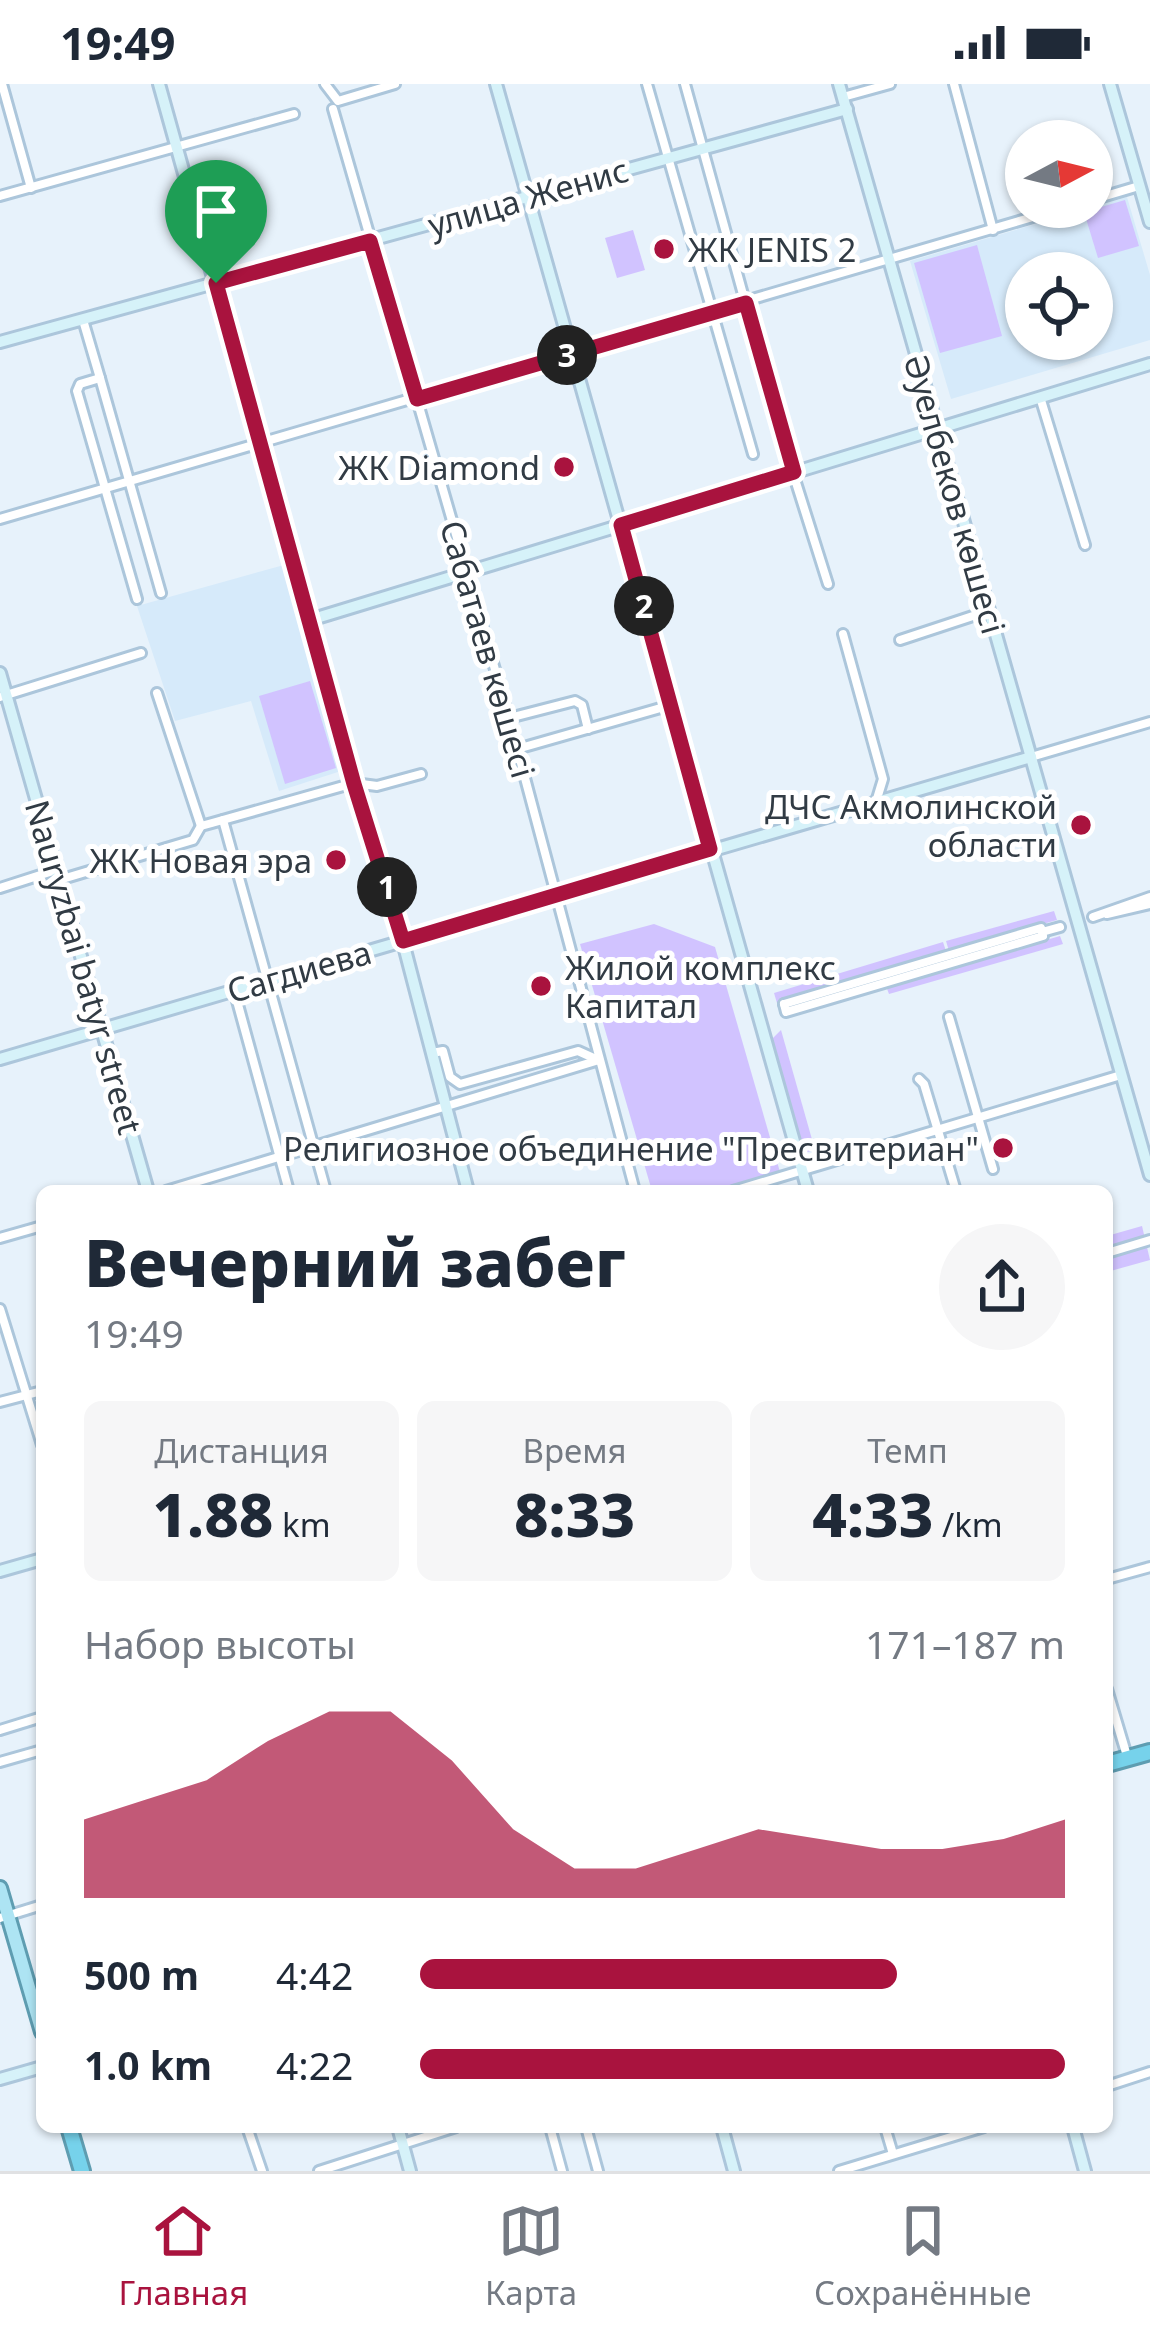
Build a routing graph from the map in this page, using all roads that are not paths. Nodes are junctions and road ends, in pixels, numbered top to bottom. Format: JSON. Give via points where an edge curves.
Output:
{"nodes":[{"id":1,"x":2,"y":84,"type":"edge"},
{"id":2,"x":160,"y":84,"type":"edge"},
{"id":3,"x":325,"y":84,"type":"edge"},
{"id":4,"x":394,"y":84,"type":"edge"},
{"id":5,"x":496,"y":84,"type":"edge"},
{"id":6,"x":647,"y":84,"type":"edge"},
{"id":7,"x":685,"y":84,"type":"edge"},
{"id":8,"x":890,"y":84,"type":"edge"},
{"id":9,"x":954,"y":84,"type":"edge"},
{"id":10,"x":1110,"y":84,"type":"edge"},
{"id":11,"x":843,"y":97,"type":"edge"},
{"id":12,"x":336,"y":105,"type":"junction"},
{"id":13,"x":294,"y":114,"type":"dead end"},
{"id":14,"x":176,"y":147,"type":"junction"},
{"id":15,"x":704,"y":149,"type":"junction"},
{"id":16,"x":667,"y":158,"type":"junction"},
{"id":17,"x":1139,"y":186,"type":"junction"},
{"id":18,"x":31,"y":188,"type":"junction"},
{"id":19,"x":1113,"y":194,"type":"edge"},
{"id":20,"x":0,"y":196,"type":"edge"},
{"id":21,"x":527,"y":197,"type":"junction"},
{"id":22,"x":1150,"y":222,"type":"edge"},
{"id":23,"x":1005,"y":226,"type":"edge"},
{"id":24,"x":993,"y":230,"type":"junction"},
{"id":25,"x":370,"y":241,"type":"junction"},
{"id":26,"x":890,"y":262,"type":"junction"},
{"id":27,"x":216,"y":283,"type":"junction"},
{"id":28,"x":746,"y":303,"type":"junction"},
{"id":29,"x":713,"y":313,"type":"junction"},
{"id":30,"x":83,"y":320,"type":"junction"},
{"id":31,"x":0,"y":342,"type":"edge"},
{"id":32,"x":572,"y":354,"type":"junction"},
{"id":33,"x":1150,"y":364,"type":"edge"},
{"id":34,"x":100,"y":378,"type":"junction"},
{"id":35,"x":1040,"y":397,"type":"junction"},
{"id":36,"x":417,"y":399,"type":"junction"},
{"id":37,"x":937,"y":429,"type":"junction"},
{"id":38,"x":261,"y":445,"type":"junction"},
{"id":39,"x":753,"y":454,"type":"dead end"},
{"id":40,"x":794,"y":472,"type":"junction"},
{"id":41,"x":129,"y":483,"type":"junction"},
{"id":42,"x":103,"y":490,"type":"junction"},
{"id":43,"x":0,"y":519,"type":"edge"},
{"id":44,"x":621,"y":525,"type":"junction"},
{"id":45,"x":1085,"y":545,"type":"dead end"},
{"id":46,"x":467,"y":572,"type":"junction"},
{"id":47,"x":828,"y":584,"type":"dead end"},
{"id":48,"x":161,"y":593,"type":"dead end"},
{"id":49,"x":136,"y":599,"type":"dead end"},
{"id":50,"x":988,"y":611,"type":"junction"},
{"id":51,"x":310,"y":620,"type":"junction"},
{"id":52,"x":843,"y":634,"type":"dead end"},
{"id":53,"x":900,"y":640,"type":"dead end"},
{"id":54,"x":141,"y":652,"type":"dead end"},
{"id":55,"x":0,"y":674,"type":"edge"},
{"id":56,"x":158,"y":693,"type":"dead end"},
{"id":57,"x":3,"y":696,"type":"edge"},
{"id":58,"x":671,"y":705,"type":"junction"},
{"id":59,"x":509,"y":718,"type":"junction"},
{"id":60,"x":1150,"y":722,"type":"edge"},
{"id":61,"x":588,"y":729,"type":"junction"},
{"id":62,"x":517,"y":749,"type":"junction"},
{"id":63,"x":1031,"y":758,"type":"junction"},
{"id":64,"x":421,"y":774,"type":"dead end"},
{"id":65,"x":354,"y":784,"type":"junction"},
{"id":66,"x":876,"y":802,"type":"junction"},
{"id":67,"x":223,"y":820,"type":"junction"},
{"id":68,"x":201,"y":826,"type":"junction"},
{"id":69,"x":710,"y":849,"type":"junction"},
{"id":70,"x":58,"y":875,"type":"junction"},
{"id":71,"x":0,"y":888,"type":"edge"},
{"id":72,"x":555,"y":895,"type":"junction"},
{"id":73,"x":1150,"y":900,"type":"edge"},
{"id":74,"x":1093,"y":917,"type":"dead end"},
{"id":75,"x":1060,"y":927,"type":"dead end"},
{"id":76,"x":403,"y":941,"type":"junction"},
{"id":77,"x":269,"y":980,"type":"junction"},
{"id":78,"x":235,"y":990,"type":"junction"},
{"id":79,"x":781,"y":1010,"type":"dead end"},
{"id":80,"x":949,"y":1017,"type":"dead end"},
{"id":81,"x":102,"y":1029,"type":"junction"},
{"id":82,"x":431,"y":1053,"type":"junction"},
{"id":83,"x":0,"y":1059,"type":"edge"},
{"id":84,"x":599,"y":1060,"type":"junction"},
{"id":85,"x":1121,"y":1075,"type":"junction"},
{"id":86,"x":919,"y":1079,"type":"dead end"},
{"id":87,"x":444,"y":1106,"type":"junction"},
{"id":88,"x":977,"y":1117,"type":"junction"},
{"id":89,"x":938,"y":1129,"type":"junction"},
{"id":90,"x":314,"y":1145,"type":"junction"},
{"id":91,"x":280,"y":1156,"type":"junction"},
{"id":92,"x":993,"y":1169,"type":"dead end"},
{"id":93,"x":802,"y":1172,"type":"junction"},
{"id":94,"x":1150,"y":1175,"type":"edge"},
{"id":95,"x":146,"y":1185,"type":"edge"},
{"id":96,"x":186,"y":1185,"type":"edge"},
{"id":97,"x":288,"y":1185,"type":"edge"},
{"id":98,"x":324,"y":1185,"type":"edge"},
{"id":99,"x":466,"y":1185,"type":"edge"},
{"id":100,"x":633,"y":1185,"type":"edge"},
{"id":101,"x":755,"y":1185,"type":"edge"},
{"id":102,"x":806,"y":1185,"type":"edge"},
{"id":103,"x":954,"y":1185,"type":"edge"},
{"id":104,"x":36,"y":1228,"type":"edge"},
{"id":105,"x":0,"y":1238,"type":"edge"},
{"id":106,"x":1150,"y":1240,"type":"edge"},
{"id":107,"x":1113,"y":1250,"type":"edge"},
{"id":108,"x":0,"y":1309,"type":"edge"},
{"id":109,"x":36,"y":1393,"type":"edge"},
{"id":110,"x":27,"y":1395,"type":"junction"},
{"id":111,"x":0,"y":1402,"type":"edge"},
{"id":112,"x":36,"y":1425,"type":"edge"},
{"id":113,"x":36,"y":1561,"type":"edge"},
{"id":114,"x":1150,"y":1567,"type":"edge"},
{"id":115,"x":0,"y":1571,"type":"edge"},
{"id":116,"x":1113,"y":1577,"type":"edge"},
{"id":117,"x":1113,"y":1709,"type":"edge"},
{"id":118,"x":36,"y":1719,"type":"edge"},
{"id":119,"x":0,"y":1730,"type":"edge"},
{"id":120,"x":36,"y":1752,"type":"edge"},
{"id":121,"x":1150,"y":1752,"type":"edge"},
{"id":122,"x":1127,"y":1758,"type":"junction"},
{"id":123,"x":0,"y":1762,"type":"edge"},
{"id":124,"x":1113,"y":1762,"type":"edge"},
{"id":125,"x":0,"y":1888,"type":"edge"},
{"id":126,"x":36,"y":1907,"type":"edge"},
{"id":127,"x":4,"y":1916,"type":"edge"},
{"id":128,"x":36,"y":2014,"type":"edge"},
{"id":129,"x":36,"y":2069,"type":"edge"},
{"id":130,"x":1150,"y":2072,"type":"edge"},
{"id":131,"x":0,"y":2079,"type":"edge"},
{"id":132,"x":1113,"y":2084,"type":"edge"},
{"id":133,"x":71,"y":2133,"type":"edge"},
{"id":134,"x":249,"y":2133,"type":"edge"},
{"id":135,"x":399,"y":2133,"type":"edge"},
{"id":136,"x":437,"y":2133,"type":"edge"},
{"id":137,"x":552,"y":2133,"type":"edge"},
{"id":138,"x":588,"y":2133,"type":"edge"},
{"id":139,"x":724,"y":2133,"type":"edge"},
{"id":140,"x":887,"y":2133,"type":"edge"},
{"id":141,"x":964,"y":2133,"type":"edge"},
{"id":142,"x":1074,"y":2133,"type":"edge"},
{"id":143,"x":402,"y":2144,"type":"junction"},
{"id":144,"x":893,"y":2155,"type":"junction"},
{"id":145,"x":82,"y":2171,"type":"edge"},
{"id":146,"x":262,"y":2171,"type":"edge"},
{"id":147,"x":319,"y":2171,"type":"edge"},
{"id":148,"x":410,"y":2171,"type":"edge"},
{"id":149,"x":562,"y":2171,"type":"edge"},
{"id":150,"x":598,"y":2171,"type":"edge"},
{"id":151,"x":734,"y":2171,"type":"edge"},
{"id":152,"x":839,"y":2171,"type":"edge"},
{"id":153,"x":1085,"y":2171,"type":"edge"}],
"edges":[{"from":1,"to":18,"type":"street"},
{"from":2,"to":14,"type":"street"},
{"from":3,"to":12,"type":"street","name":"Сабатаев көшесі"},
{"from":4,"to":12,"type":"street"},
{"from":5,"to":21,"type":"street"},
{"from":6,"to":16,"type":"street"},
{"from":7,"to":15,"type":"street"},
{"from":8,"to":11,"type":"street","name":"улица Женис"},
{"from":9,"to":24,"type":"street"},
{"from":10,"to":17,"type":"street"},
{"from":11,"to":15,"type":"street","name":"улица Женис"},
{"from":11,"to":26,"type":"street","name":"Әуелбеков көшесі"},
{"from":12,"to":25,"type":"street","name":"Сабатаев көшесі"},
{"from":13,"to":14,"type":"street"},
{"from":14,"to":18,"type":"street"},
{"from":14,"to":27,"type":"street"},
{"from":15,"to":16,"type":"street","name":"улица Женис"},
{"from":15,"to":28,"type":"street"},
{"from":16,"to":21,"type":"street","name":"улица Женис"},
{"from":16,"to":29,"type":"street"},
{"from":17,"to":19,"type":"street"},
{"from":17,"to":22,"type":"street"},
{"from":18,"to":20,"type":"street"},
{"from":21,"to":25,"type":"street","name":"улица Женис"},
{"from":21,"to":32,"type":"street"},
{"from":23,"to":24,"type":"street"},
{"from":24,"to":26,"type":"street"},
{"from":25,"to":27,"type":"street","name":"улица Женис"},
{"from":25,"to":36,"type":"street","name":"Сабатаев көшесі"},
{"from":26,"to":28,"type":"street"},
{"from":26,"to":37,"type":"street","name":"Әуелбеков көшесі"},
{"from":27,"to":30,"type":"street","name":"улица Женис"},
{"from":27,"to":38,"type":"street"},
{"from":28,"to":29,"type":"street"},
{"from":28,"to":40,"type":"street"},
{"from":29,"to":32,"type":"street"},
{"from":29,"to":39,"type":"street"},
{"from":30,"to":31,"type":"street","name":"улица Женис"},
{"from":30,"to":34,"type":"street"},
{"from":32,"to":36,"type":"street"},
{"from":32,"to":44,"type":"street"},
{"from":33,"to":35,"type":"street"},
{"from":34,"to":41,"type":"street"},
{"from":34,"to":42,"type":"street","via":[[77,392]]},
{"from":35,"to":37,"type":"street"},
{"from":35,"to":45,"type":"street"},
{"from":36,"to":38,"type":"street"},
{"from":36,"to":46,"type":"street","name":"Сабатаев көшесі"},
{"from":37,"to":40,"type":"street"},
{"from":37,"to":50,"type":"street","name":"Әуелбеков көшесі"},
{"from":38,"to":41,"type":"street"},
{"from":38,"to":51,"type":"street"},
{"from":40,"to":44,"type":"street"},
{"from":40,"to":47,"type":"street"},
{"from":41,"to":42,"type":"street"},
{"from":41,"to":48,"type":"street"},
{"from":42,"to":43,"type":"street"},
{"from":42,"to":49,"type":"street"},
{"from":44,"to":46,"type":"street"},
{"from":44,"to":58,"type":"street"},
{"from":46,"to":51,"type":"street"},
{"from":46,"to":59,"type":"street","name":"Сабатаев көшесі"},
{"from":50,"to":53,"type":"street"},
{"from":50,"to":63,"type":"street","name":"Әуелбеков көшесі"},
{"from":51,"to":65,"type":"street"},
{"from":52,"to":66,"type":"street","via":[[883,778]]},
{"from":54,"to":57,"type":"street"},
{"from":55,"to":57,"type":"street","name":"Nauryzbai batyr street"},
{"from":56,"to":68,"type":"street"},
{"from":57,"to":70,"type":"street","name":"Nauryzbai batyr street"},
{"from":58,"to":61,"type":"street"},
{"from":58,"to":69,"type":"street"},
{"from":59,"to":61,"type":"street","via":[[575,701]]},
{"from":59,"to":62,"type":"street","name":"Сабатаев көшесі"},
{"from":60,"to":63,"type":"street","name":"Сагдиева"},
{"from":61,"to":62,"type":"street"},
{"from":62,"to":72,"type":"street","name":"Сабатаев көшесі"},
{"from":63,"to":66,"type":"street","name":"Сагдиева"},
{"from":63,"to":85,"type":"street","name":"Әуелбеков көшесі"},
{"from":64,"to":65,"type":"street"},
{"from":65,"to":67,"type":"street"},
{"from":65,"to":76,"type":"street"},
{"from":66,"to":69,"type":"street","name":"Сагдиева"},
{"from":67,"to":68,"type":"street"},
{"from":67,"to":77,"type":"street"},
{"from":68,"to":70,"type":"street","via":[[193,840]]},
{"from":69,"to":72,"type":"street","name":"Сагдиева"},
{"from":69,"to":93,"type":"street"},
{"from":70,"to":71,"type":"street"},
{"from":70,"to":81,"type":"street","name":"Nauryzbai batyr street"},
{"from":72,"to":76,"type":"street","name":"Сагдиева"},
{"from":72,"to":84,"type":"street","name":"Сабатаев көшесі"},
{"from":73,"to":74,"type":"street"},
{"from":75,"to":79,"type":"street"},
{"from":76,"to":77,"type":"street","name":"Сагдиева"},
{"from":76,"to":82,"type":"street"},
{"from":77,"to":78,"type":"street","name":"Сагдиева"},
{"from":77,"to":90,"type":"street"},
{"from":78,"to":81,"type":"street","name":"Сагдиева"},
{"from":78,"to":91,"type":"street"},
{"from":80,"to":88,"type":"street"},
{"from":81,"to":83,"type":"street","name":"Сагдиева"},
{"from":81,"to":95,"type":"street","name":"Nauryzbai batyr street"},
{"from":82,"to":84,"type":"street","via":[[443,1051],[460,1084],[578,1051]]},
{"from":82,"to":87,"type":"street"},
{"from":84,"to":87,"type":"street"},
{"from":84,"to":100,"type":"street","name":"Сабатаев көшесі"},
{"from":85,"to":88,"type":"street"},
{"from":85,"to":94,"type":"street","name":"Әуелбеков көшесі"},
{"from":86,"to":89,"type":"street"},
{"from":87,"to":90,"type":"street"},
{"from":87,"to":99,"type":"street"},
{"from":88,"to":89,"type":"street"},
{"from":88,"to":92,"type":"street"},
{"from":89,"to":93,"type":"street"},
{"from":89,"to":103,"type":"street"},
{"from":90,"to":91,"type":"street"},
{"from":90,"to":98,"type":"street"},
{"from":91,"to":96,"type":"street"},
{"from":91,"to":97,"type":"street"},
{"from":93,"to":101,"type":"street"},
{"from":93,"to":102,"type":"street"},
{"from":104,"to":105,"type":"street"},
{"from":106,"to":107,"type":"street"},
{"from":108,"to":110,"type":"street"},
{"from":109,"to":110,"type":"street"},
{"from":110,"to":111,"type":"street"},
{"from":110,"to":112,"type":"street"},
{"from":113,"to":115,"type":"street"},
{"from":114,"to":116,"type":"street"},
{"from":117,"to":122,"type":"street"},
{"from":118,"to":119,"type":"street"},
{"from":120,"to":123,"type":"street"},
{"from":121,"to":122,"type":"highway"},
{"from":122,"to":124,"type":"highway"},
{"from":125,"to":127,"type":"main road"},
{"from":126,"to":127,"type":"street"},
{"from":127,"to":128,"type":"main road"},
{"from":129,"to":131,"type":"street"},
{"from":130,"to":132,"type":"street"},
{"from":133,"to":145,"type":"highway"},
{"from":134,"to":146,"type":"street"},
{"from":135,"to":143,"type":"street"},
{"from":136,"to":143,"type":"street"},
{"from":137,"to":149,"type":"street"},
{"from":138,"to":150,"type":"street"},
{"from":139,"to":151,"type":"street"},
{"from":140,"to":144,"type":"street"},
{"from":141,"to":144,"type":"street"},
{"from":142,"to":153,"type":"street"},
{"from":143,"to":147,"type":"street"},
{"from":143,"to":148,"type":"street"},
{"from":144,"to":152,"type":"street"}]}
